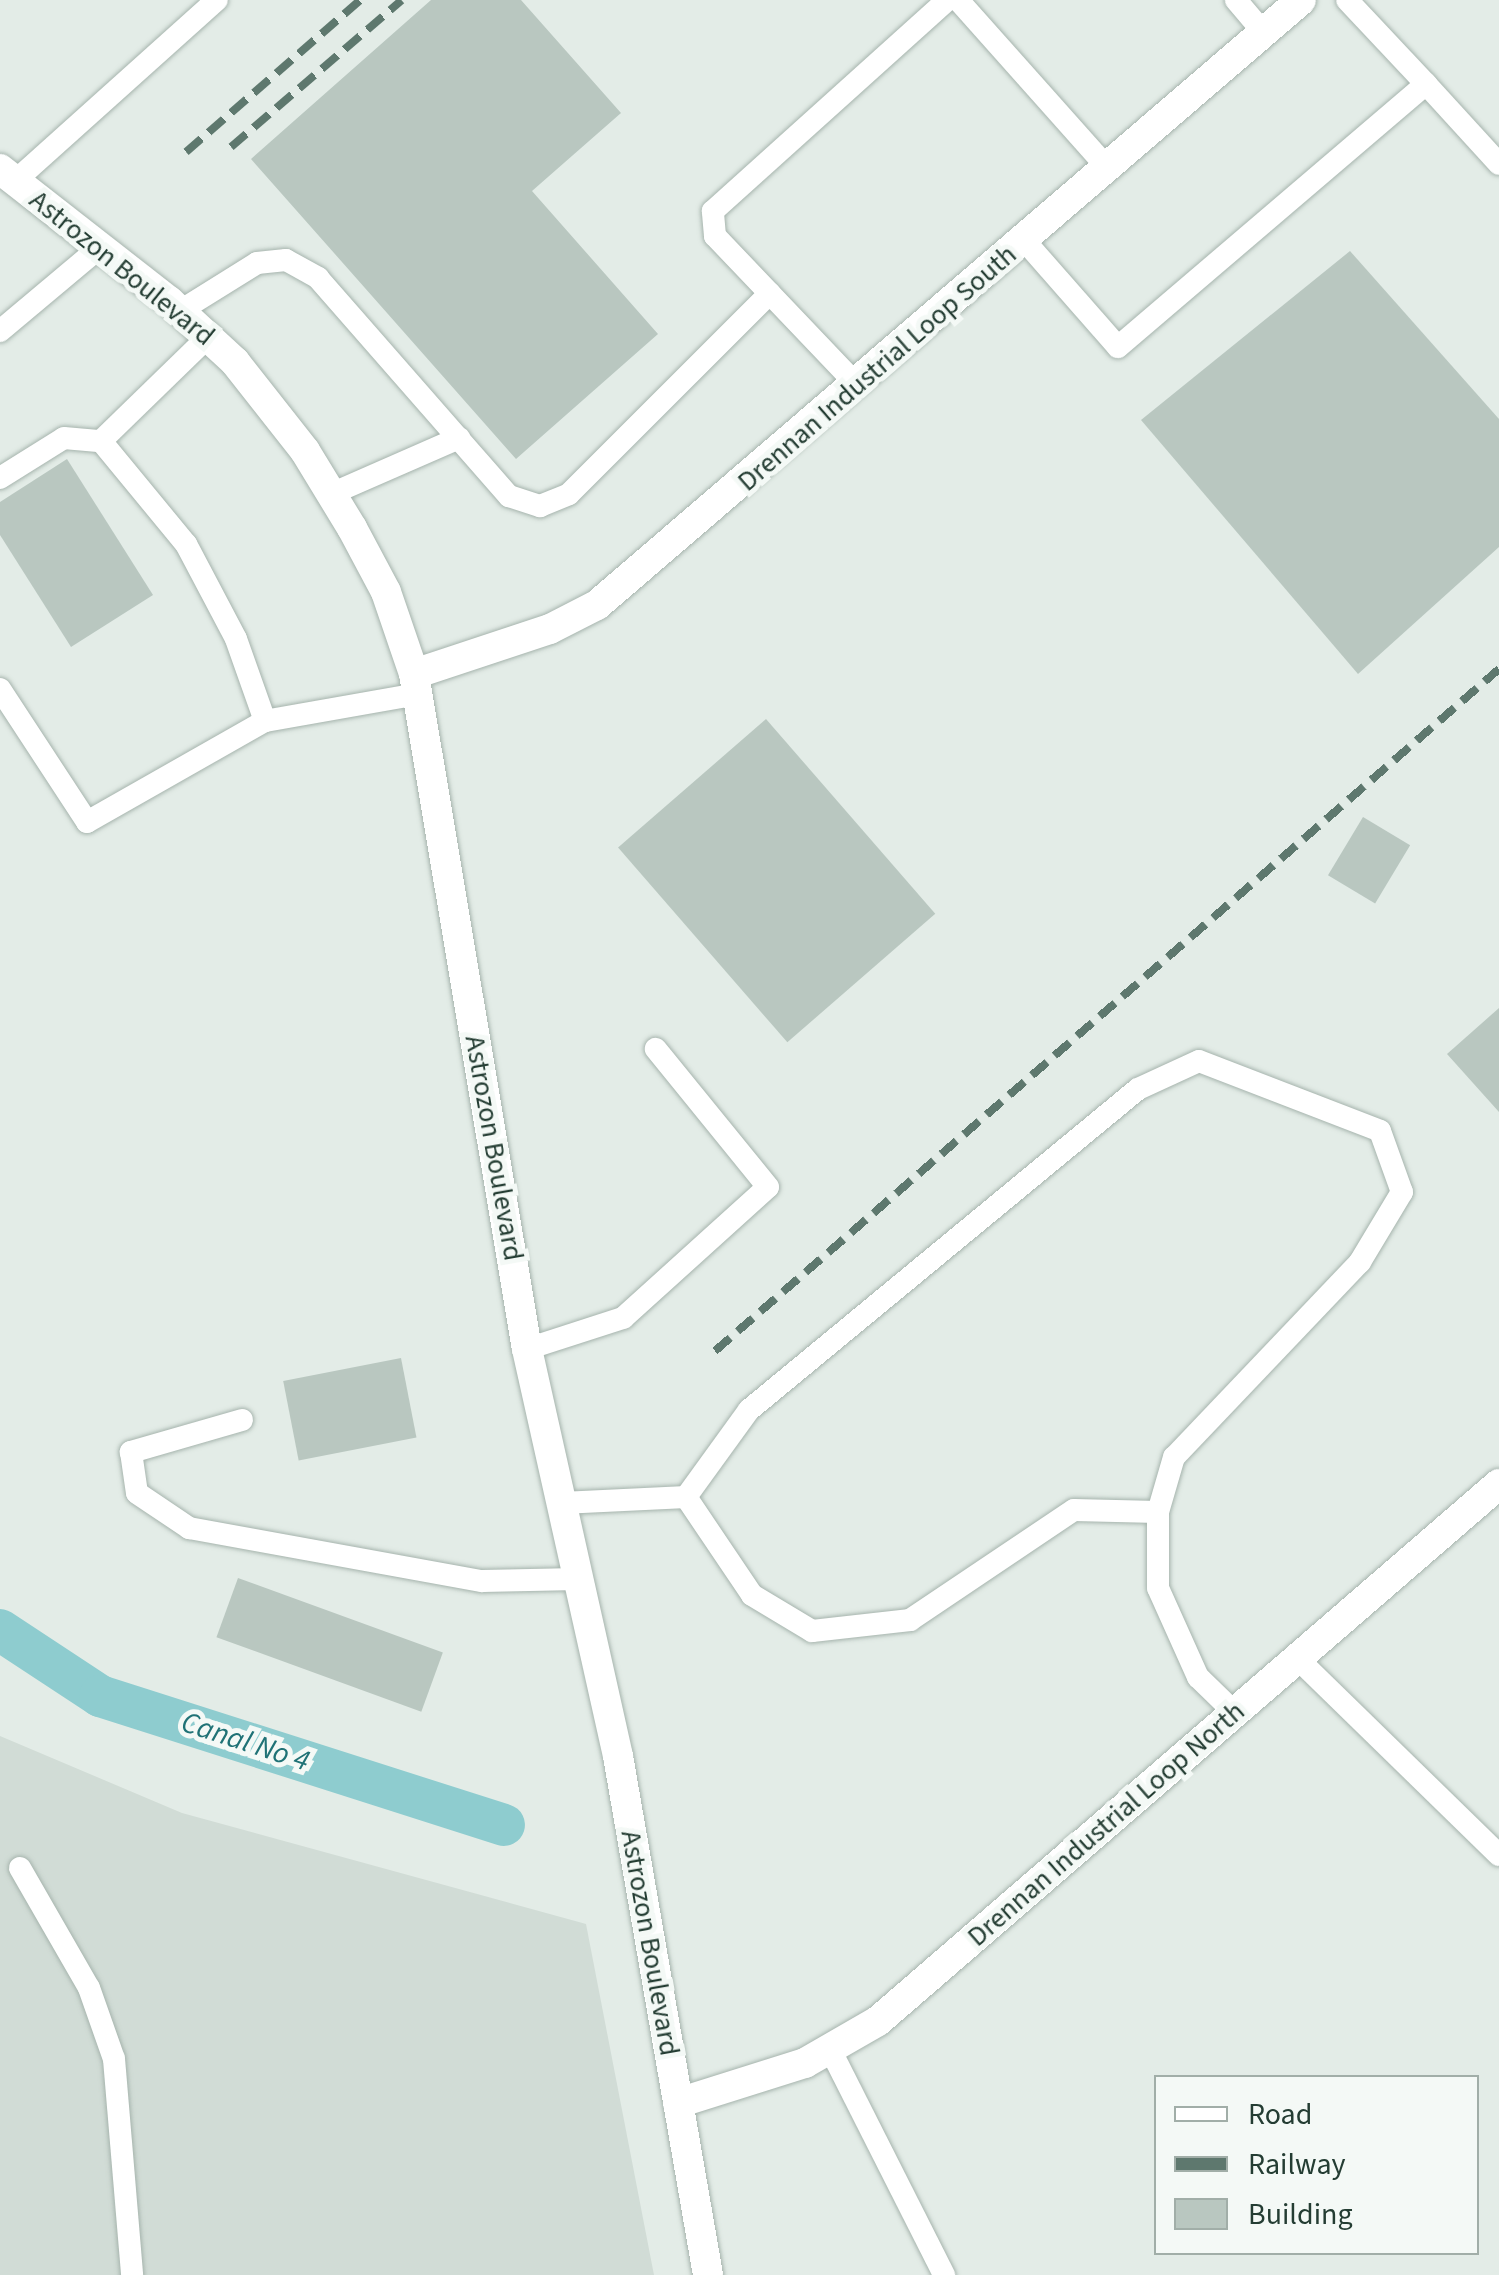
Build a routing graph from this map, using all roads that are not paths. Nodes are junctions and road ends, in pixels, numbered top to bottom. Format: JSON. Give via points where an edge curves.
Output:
{"nodes":[{"id":1,"x":217,"y":0,"type":"edge"},
{"id":2,"x":947,"y":0,"type":"edge"},
{"id":3,"x":958,"y":0,"type":"edge"},
{"id":4,"x":1236,"y":0,"type":"edge"},
{"id":5,"x":1301,"y":0,"type":"edge"},
{"id":6,"x":1347,"y":0,"type":"edge"},
{"id":7,"x":1264,"y":33,"type":"junction"},
{"id":8,"x":1426,"y":84,"type":"junction"},
{"id":9,"x":1499,"y":164,"type":"edge"},
{"id":10,"x":1108,"y":168,"type":"junction"},
{"id":11,"x":7,"y":175,"type":"edge"},
{"id":12,"x":1024,"y":240,"type":"junction"},
{"id":13,"x":100,"y":248,"type":"junction"},
{"id":14,"x":770,"y":293,"type":"junction"},
{"id":15,"x":180,"y":310,"type":"junction"},
{"id":16,"x":0,"y":331,"type":"edge"},
{"id":17,"x":208,"y":337,"type":"junction"},
{"id":18,"x":858,"y":385,"type":"junction"},
{"id":19,"x":458,"y":438,"type":"junction"},
{"id":20,"x":102,"y":441,"type":"junction"},
{"id":21,"x":0,"y":478,"type":"edge"},
{"id":22,"x":331,"y":494,"type":"junction"},
{"id":23,"x":416,"y":684,"type":"junction"},
{"id":24,"x":0,"y":689,"type":"edge"},
{"id":25,"x":265,"y":721,"type":"junction"},
{"id":26,"x":656,"y":1049,"type":"dead end"},
{"id":27,"x":527,"y":1349,"type":"junction"},
{"id":28,"x":242,"y":1420,"type":"dead end"},
{"id":29,"x":1499,"y":1484,"type":"edge"},
{"id":30,"x":686,"y":1498,"type":"junction"},
{"id":31,"x":562,"y":1503,"type":"junction"},
{"id":32,"x":1158,"y":1512,"type":"junction"},
{"id":33,"x":578,"y":1578,"type":"junction"},
{"id":34,"x":1298,"y":1658,"type":"junction"},
{"id":35,"x":1234,"y":1713,"type":"junction"},
{"id":36,"x":1499,"y":1854,"type":"edge"},
{"id":37,"x":20,"y":1868,"type":"dead end"},
{"id":38,"x":831,"y":2051,"type":"junction"},
{"id":39,"x":678,"y":2103,"type":"junction"},
{"id":40,"x":132,"y":2275,"type":"edge"},
{"id":41,"x":708,"y":2275,"type":"edge"},
{"id":42,"x":944,"y":2275,"type":"edge"}],
"edges":[{"from":1,"to":11,"type":"lane"},
{"from":2,"to":14,"type":"lane","via":[[713,211],[715,236]]},
{"from":3,"to":10,"type":"lane"},
{"from":4,"to":7,"type":"lane"},
{"from":5,"to":7,"type":"main road","name":"Drennan Industrial Loop South"},
{"from":6,"to":8,"type":"lane"},
{"from":7,"to":10,"type":"main road","name":"Drennan Industrial Loop South"},
{"from":8,"to":9,"type":"lane"},
{"from":8,"to":12,"type":"lane","via":[[1118,348]]},
{"from":10,"to":12,"type":"main road","name":"Drennan Industrial Loop South"},
{"from":11,"to":13,"type":"main road","name":"Astrozon Boulevard"},
{"from":12,"to":18,"type":"main road","name":"Drennan Industrial Loop South"},
{"from":13,"to":15,"type":"main road","name":"Astrozon Boulevard"},
{"from":13,"to":16,"type":"lane"},
{"from":14,"to":18,"type":"lane"},
{"from":14,"to":19,"type":"lane","via":[[570,494],[540,506],[509,496]]},
{"from":15,"to":17,"type":"main road","name":"Astrozon Boulevard"},
{"from":15,"to":19,"type":"lane","via":[[257,264],[286,260],[318,278]]},
{"from":17,"to":20,"type":"lane"},
{"from":17,"to":22,"type":"main road","name":"Astrozon Boulevard","via":[[258,392]]},
{"from":18,"to":23,"type":"main road","name":"Drennan Industrial Loop South","via":[[598,605]]},
{"from":19,"to":22,"type":"lane"},
{"from":20,"to":21,"type":"lane","via":[[64,438]]},
{"from":20,"to":25,"type":"lane","via":[[186,544],[236,639]]},
{"from":22,"to":23,"type":"main road","name":"Astrozon Boulevard","via":[[386,592]]},
{"from":23,"to":25,"type":"lane"},
{"from":23,"to":27,"type":"main road","name":"Astrozon Boulevard"},
{"from":24,"to":25,"type":"lane","via":[[88,822]]},
{"from":26,"to":27,"type":"lane","via":[[768,1187],[624,1318]]},
{"from":27,"to":31,"type":"main road","name":"Astrozon Boulevard"},
{"from":28,"to":33,"type":"lane","via":[[132,1452],[136,1494],[189,1528],[482,1581]]},
{"from":29,"to":34,"type":"main road","name":"Drennan Industrial Loop North"},
{"from":30,"to":31,"type":"lane"},
{"from":30,"to":32,"type":"lane","via":[[752,1595],[812,1630],[910,1620],[1074,1510]]},
{"from":30,"to":32,"type":"lane","via":[[748,1410],[1138,1088],[1199,1061],[1380,1132],[1402,1192],[1360,1262],[1174,1457]]},
{"from":31,"to":33,"type":"main road","name":"Astrozon Boulevard"},
{"from":32,"to":35,"type":"lane","via":[[1158,1588],[1198,1677]]},
{"from":33,"to":39,"type":"main road","name":"Astrozon Boulevard","via":[[618,1756]]},
{"from":34,"to":35,"type":"main road","name":"Drennan Industrial Loop North"},
{"from":34,"to":36,"type":"lane"},
{"from":35,"to":38,"type":"main road","name":"Drennan Industrial Loop North","via":[[878,2021]]},
{"from":37,"to":40,"type":"lane","via":[[90,1988],[114,2059]]},
{"from":38,"to":39,"type":"main road","name":"Drennan Industrial Loop North"},
{"from":38,"to":42,"type":"lane"},
{"from":39,"to":41,"type":"main road","name":"Astrozon Boulevard"}]}
